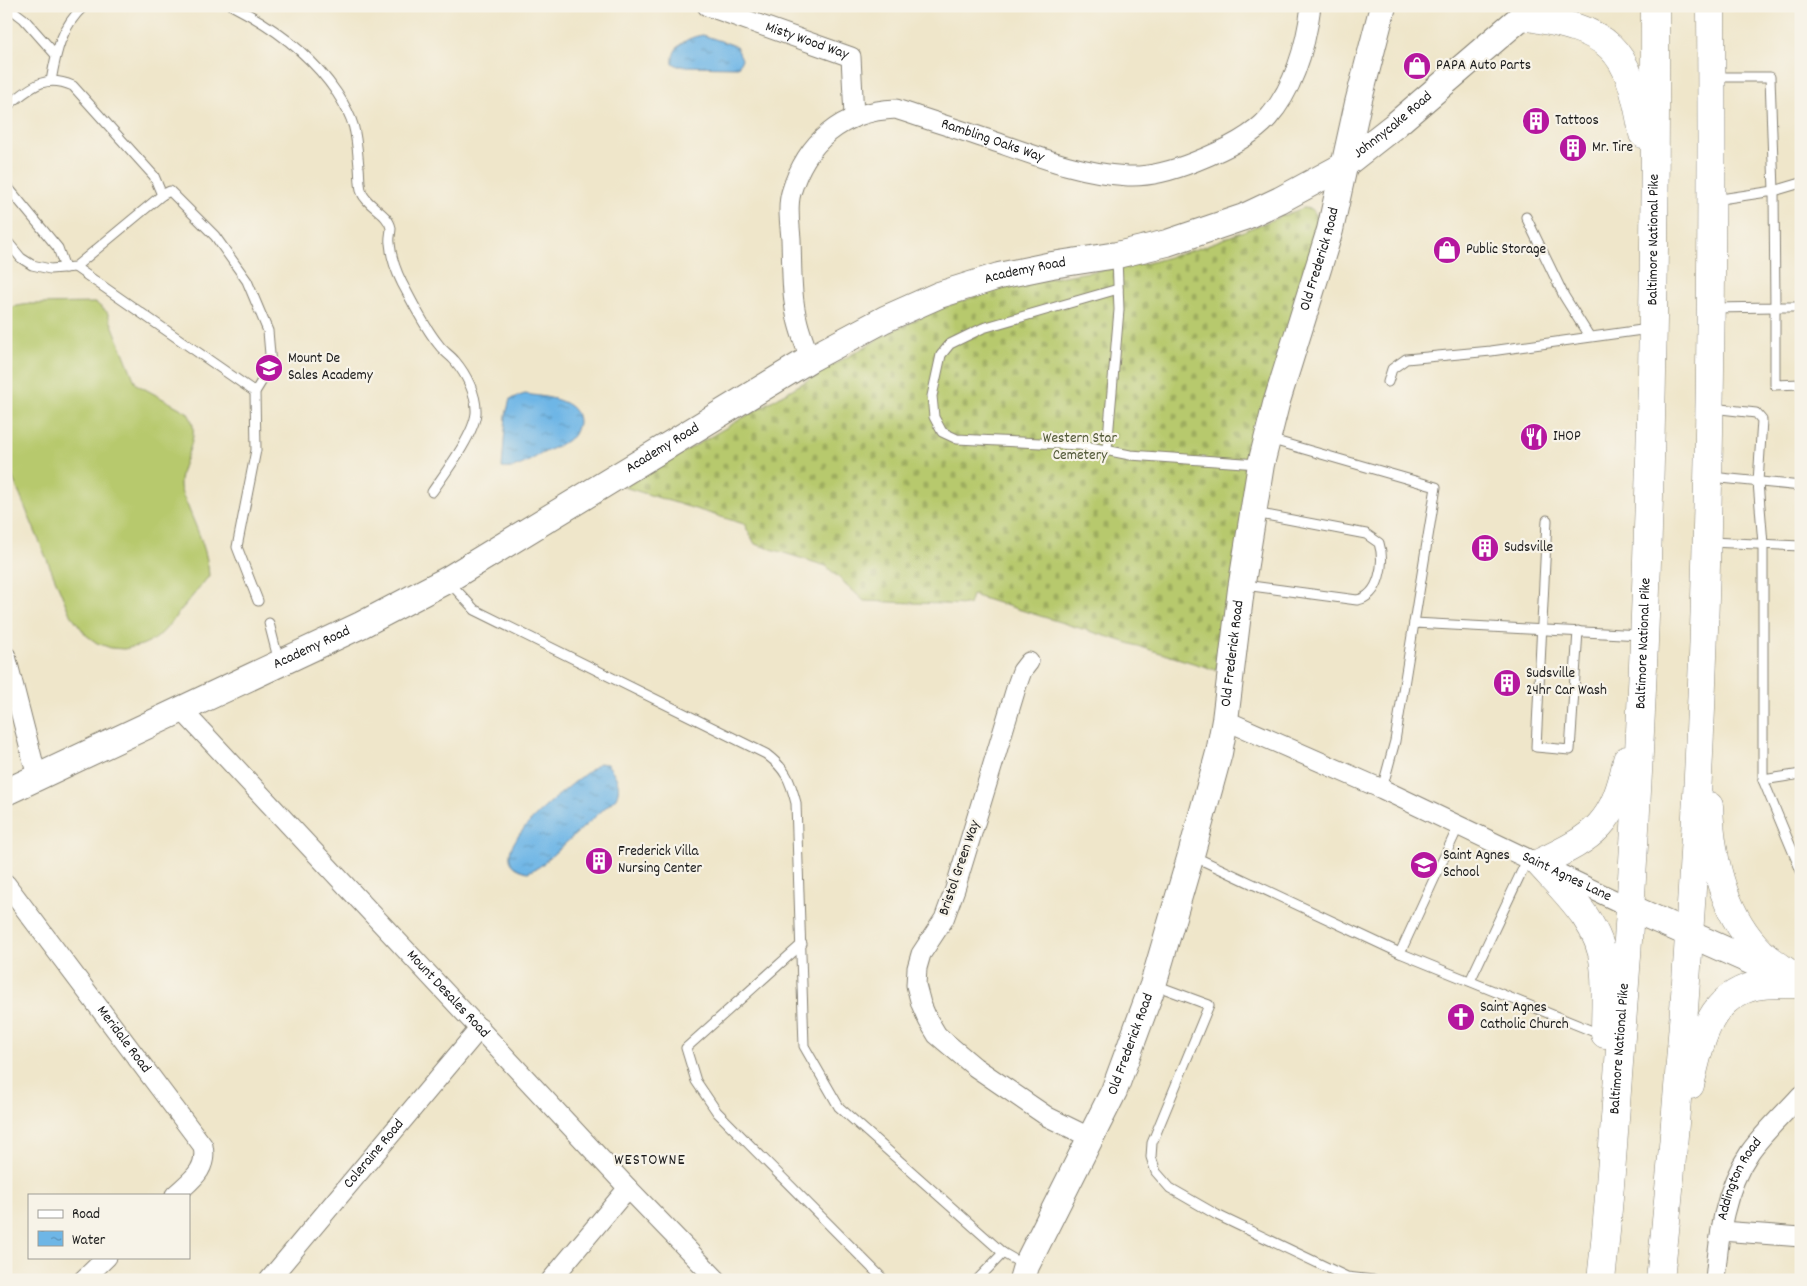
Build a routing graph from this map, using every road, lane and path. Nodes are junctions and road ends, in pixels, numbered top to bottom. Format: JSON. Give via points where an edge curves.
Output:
{"nodes":[{"id":1,"x":7,"y":6,"type":"edge"},
{"id":2,"x":84,"y":6,"type":"edge"},
{"id":3,"x":233,"y":6,"type":"edge"},
{"id":4,"x":707,"y":6,"type":"edge"},
{"id":5,"x":1311,"y":6,"type":"edge"},
{"id":6,"x":1383,"y":6,"type":"edge"},
{"id":7,"x":1655,"y":6,"type":"edge"},
{"id":8,"x":1711,"y":6,"type":"edge"},
{"id":9,"x":1726,"y":6,"type":"edge"},
{"id":10,"x":1529,"y":10,"type":"edge"},
{"id":11,"x":55,"y":54,"type":"junction"},
{"id":12,"x":1716,"y":77,"type":"junction"},
{"id":13,"x":50,"y":81,"type":"junction"},
{"id":14,"x":6,"y":107,"type":"edge"},
{"id":15,"x":854,"y":116,"type":"junction"},
{"id":16,"x":1343,"y":166,"type":"junction"},
{"id":17,"x":1801,"y":183,"type":"edge"},
{"id":18,"x":6,"y":185,"type":"edge"},
{"id":19,"x":1774,"y":191,"type":"junction"},
{"id":20,"x":162,"y":195,"type":"junction"},
{"id":21,"x":1713,"y":201,"type":"junction"},
{"id":22,"x":1656,"y":214,"type":"junction"},
{"id":23,"x":1526,"y":217,"type":"dead end"},
{"id":24,"x":6,"y":240,"type":"edge"},
{"id":25,"x":1117,"y":255,"type":"junction"},
{"id":26,"x":70,"y":267,"type":"junction"},
{"id":27,"x":1118,"y":289,"type":"junction"},
{"id":28,"x":1775,"y":307,"type":"junction"},
{"id":29,"x":1801,"y":307,"type":"edge"},
{"id":30,"x":1711,"y":308,"type":"junction"},
{"id":31,"x":1654,"y":328,"type":"junction"},
{"id":32,"x":1589,"y":336,"type":"junction"},
{"id":33,"x":810,"y":359,"type":"junction"},
{"id":34,"x":1388,"y":382,"type":"dead end"},
{"id":35,"x":1801,"y":384,"type":"edge"},
{"id":36,"x":255,"y":392,"type":"junction"},
{"id":37,"x":1710,"y":407,"type":"junction"},
{"id":38,"x":1268,"y":439,"type":"junction"},
{"id":39,"x":1107,"y":449,"type":"junction"},
{"id":40,"x":1261,"y":464,"type":"junction"},
{"id":41,"x":1708,"y":476,"type":"junction"},
{"id":42,"x":1758,"y":482,"type":"junction"},
{"id":43,"x":1801,"y":486,"type":"edge"},
{"id":44,"x":432,"y":492,"type":"dead end"},
{"id":45,"x":1252,"y":512,"type":"junction"},
{"id":46,"x":1547,"y":520,"type":"dead end"},
{"id":47,"x":1707,"y":542,"type":"junction"},
{"id":48,"x":1763,"y":544,"type":"junction"},
{"id":49,"x":1801,"y":546,"type":"edge"},
{"id":50,"x":448,"y":580,"type":"junction"},
{"id":51,"x":1241,"y":585,"type":"junction"},
{"id":52,"x":258,"y":601,"type":"dead end"},
{"id":53,"x":269,"y":623,"type":"dead end"},
{"id":54,"x":1414,"y":623,"type":"junction"},
{"id":55,"x":1541,"y":630,"type":"junction"},
{"id":56,"x":1578,"y":632,"type":"junction"},
{"id":57,"x":1646,"y":635,"type":"junction"},
{"id":58,"x":6,"y":656,"type":"edge"},
{"id":59,"x":1029,"y":662,"type":"dead end"},
{"id":60,"x":279,"y":663,"type":"junction"},
{"id":61,"x":1644,"y":672,"type":"junction"},
{"id":62,"x":1703,"y":676,"type":"junction"},
{"id":63,"x":180,"y":708,"type":"junction"},
{"id":64,"x":1225,"y":720,"type":"junction"},
{"id":65,"x":1801,"y":774,"type":"edge"},
{"id":66,"x":38,"y":777,"type":"junction"},
{"id":67,"x":1763,"y":780,"type":"junction"},
{"id":68,"x":1382,"y":789,"type":"junction"},
{"id":69,"x":6,"y":792,"type":"edge"},
{"id":70,"x":1459,"y":825,"type":"junction"},
{"id":71,"x":1191,"y":855,"type":"junction"},
{"id":72,"x":1533,"y":861,"type":"junction"},
{"id":73,"x":1801,"y":872,"type":"edge"},
{"id":74,"x":6,"y":884,"type":"edge"},
{"id":75,"x":1631,"y":908,"type":"junction"},
{"id":76,"x":1688,"y":933,"type":"junction"},
{"id":77,"x":802,"y":944,"type":"junction"},
{"id":78,"x":1400,"y":953,"type":"junction"},
{"id":79,"x":1470,"y":981,"type":"junction"},
{"id":80,"x":1801,"y":983,"type":"edge"},
{"id":81,"x":1153,"y":984,"type":"junction"},
{"id":82,"x":480,"y":1028,"type":"junction"},
{"id":83,"x":1605,"y":1036,"type":"junction"},
{"id":84,"x":1801,"y":1095,"type":"edge"},
{"id":85,"x":1091,"y":1138,"type":"junction"},
{"id":86,"x":1672,"y":1157,"type":"junction"},
{"id":87,"x":628,"y":1188,"type":"junction"},
{"id":88,"x":176,"y":1194,"type":"edge"},
{"id":89,"x":1721,"y":1231,"type":"junction"},
{"id":90,"x":1801,"y":1237,"type":"edge"},
{"id":91,"x":1002,"y":1253,"type":"junction"},
{"id":92,"x":106,"y":1258,"type":"edge"},
{"id":93,"x":1602,"y":1272,"type":"edge"},
{"id":94,"x":1024,"y":1273,"type":"edge"},
{"id":95,"x":83,"y":1280,"type":"edge"},
{"id":96,"x":269,"y":1280,"type":"edge"},
{"id":97,"x":551,"y":1280,"type":"edge"},
{"id":98,"x":717,"y":1280,"type":"edge"},
{"id":99,"x":884,"y":1280,"type":"edge"},
{"id":100,"x":976,"y":1280,"type":"edge"},
{"id":101,"x":1373,"y":1280,"type":"edge"},
{"id":102,"x":1660,"y":1280,"type":"edge"},
{"id":103,"x":1715,"y":1280,"type":"edge"}],
"edges":[{"from":1,"to":11,"type":"lane","via":[[24,19]]},
{"from":2,"to":11,"type":"lane","via":[[62,35]]},
{"from":3,"to":44,"type":"lane","via":[[286,38],[314,63],[351,115],[362,193],[391,228],[392,258],[414,304],[439,346],[467,379],[476,413],[453,462]]},
{"from":4,"to":15,"type":"street","name":"Misty Wood Way","via":[[851,57]]},
{"from":5,"to":15,"type":"street","name":"Rambling Oaks Way","via":[[1299,62],[1285,94],[1268,119],[1212,155],[1170,171],[1129,176],[1085,169],[896,109]]},
{"from":6,"to":16,"type":"main road","name":"Old Frederick Road"},
{"from":7,"to":22,"type":"main road","name":"Baltimore National Pike"},
{"from":8,"to":12,"type":"main road"},
{"from":9,"to":12,"type":"main road"},
{"from":10,"to":16,"type":"main road","name":"Johnnycake Road"},
{"from":10,"to":22,"type":"main road","via":[[1596,36],[1622,60],[1638,106]]},
{"from":11,"to":13,"type":"lane"},
{"from":12,"to":19,"type":"lane","via":[[1770,77]]},
{"from":12,"to":21,"type":"main road"},
{"from":13,"to":14,"type":"lane","via":[[36,83]]},
{"from":13,"to":20,"type":"lane","via":[[73,86],[154,176]]},
{"from":15,"to":33,"type":"street","name":"Rambling Oaks Way","via":[[823,137],[808,155],[790,195],[794,298]]},
{"from":16,"to":25,"type":"main road","name":"Academy Road","via":[[1244,217],[1167,243]]},
{"from":16,"to":38,"type":"main road","name":"Old Frederick Road","via":[[1330,230]]},
{"from":17,"to":19,"type":"lane"},
{"from":18,"to":26,"type":"lane"},
{"from":19,"to":21,"type":"lane"},
{"from":19,"to":28,"type":"lane"},
{"from":20,"to":26,"type":"lane"},
{"from":20,"to":36,"type":"lane","via":[[170,190],[215,236],[248,281],[268,331],[271,352],[271,366]]},
{"from":21,"to":30,"type":"main road"},
{"from":22,"to":31,"type":"main road","name":"Baltimore National Pike"},
{"from":23,"to":32,"type":"lane","via":[[1564,296]]},
{"from":24,"to":26,"type":"lane","via":[[21,258],[32,265],[50,269]]},
{"from":25,"to":27,"type":"lane"},
{"from":25,"to":33,"type":"main road","name":"Academy Road","via":[[999,276],[939,295]]},
{"from":26,"to":36,"type":"lane"},
{"from":27,"to":39,"type":"lane"},
{"from":27,"to":39,"type":"lane","via":[[965,335],[950,344],[941,356],[932,396],[934,417],[942,432],[957,439]]},
{"from":28,"to":29,"type":"lane"},
{"from":28,"to":30,"type":"lane"},
{"from":28,"to":35,"type":"lane","via":[[1775,385]]},
{"from":30,"to":37,"type":"main road"},
{"from":31,"to":32,"type":"lane"},
{"from":31,"to":57,"type":"main road","name":"Baltimore National Pike"},
{"from":32,"to":34,"type":"lane","via":[[1492,351],[1406,359],[1392,369]]},
{"from":33,"to":50,"type":"main road","name":"Academy Road"},
{"from":36,"to":52,"type":"lane","via":[[256,450],[237,548]]},
{"from":37,"to":41,"type":"main road"},
{"from":37,"to":42,"type":"lane","via":[[1756,413],[1762,420]]},
{"from":38,"to":40,"type":"main road","name":"Old Frederick Road"},
{"from":38,"to":54,"type":"lane","via":[[1436,487]]},
{"from":39,"to":40,"type":"lane","via":[[1130,455]]},
{"from":40,"to":45,"type":"main road","name":"Old Frederick Road"},
{"from":41,"to":42,"type":"lane"},
{"from":41,"to":47,"type":"main road"},
{"from":42,"to":43,"type":"lane"},
{"from":42,"to":48,"type":"lane"},
{"from":45,"to":51,"type":"main road","name":"Old Frederick Road"},
{"from":45,"to":51,"type":"lane","via":[[1366,534],[1379,543],[1381,562],[1372,593],[1358,600]]},
{"from":46,"to":55,"type":"lane"},
{"from":47,"to":48,"type":"lane"},
{"from":47,"to":62,"type":"main road"},
{"from":48,"to":49,"type":"lane"},
{"from":48,"to":67,"type":"lane"},
{"from":50,"to":60,"type":"main road","name":"Academy Road"},
{"from":50,"to":77,"type":"lane","via":[[475,610],[766,754],[780,765],[790,781],[796,804]]},
{"from":51,"to":64,"type":"main road","name":"Old Frederick Road"},
{"from":53,"to":60,"type":"lane"},
{"from":54,"to":55,"type":"lane"},
{"from":54,"to":68,"type":"lane","via":[[1396,741]]},
{"from":55,"to":56,"type":"lane"},
{"from":55,"to":56,"type":"lane","via":[[1536,747],[1570,750]]},
{"from":56,"to":57,"type":"lane"},
{"from":57,"to":61,"type":"main road","name":"Baltimore National Pike"},
{"from":58,"to":66,"type":"street"},
{"from":59,"to":85,"type":"street","name":"Bristol Green Way","via":[[1017,685],[944,919],[921,954],[916,985],[928,1020],[937,1035],[955,1052],[1034,1108]]},
{"from":60,"to":63,"type":"main road","name":"Academy Road"},
{"from":61,"to":72,"type":"main road","via":[[1621,788],[1610,814],[1592,835]]},
{"from":61,"to":75,"type":"main road","name":"Baltimore National Pike"},
{"from":62,"to":76,"type":"main road"},
{"from":62,"to":80,"type":"main road","via":[[1709,811],[1720,881],[1729,906],[1761,952]]},
{"from":63,"to":66,"type":"main road","name":"Academy Road"},
{"from":63,"to":82,"type":"street","name":"Mount Desales Road"},
{"from":64,"to":68,"type":"street","name":"Saint Agnes Lane"},
{"from":64,"to":71,"type":"main road","name":"Old Frederick Road"},
{"from":65,"to":67,"type":"lane"},
{"from":66,"to":69,"type":"main road","name":"Academy Road"},
{"from":67,"to":73,"type":"lane"},
{"from":68,"to":70,"type":"street","name":"Saint Agnes Lane"},
{"from":70,"to":72,"type":"street","name":"Saint Agnes Lane"},
{"from":70,"to":78,"type":"lane"},
{"from":71,"to":78,"type":"lane"},
{"from":71,"to":81,"type":"main road","name":"Old Frederick Road"},
{"from":72,"to":75,"type":"street","name":"Saint Agnes Lane"},
{"from":72,"to":79,"type":"lane"},
{"from":72,"to":83,"type":"main road","via":[[1576,903],[1597,940],[1604,964]]},
{"from":74,"to":88,"type":"street","name":"Meridale Road","via":[[203,1146],[206,1157],[202,1167]]},
{"from":75,"to":76,"type":"main road","name":"Saint Agnes Lane"},
{"from":75,"to":93,"type":"main road","name":"Baltimore National Pike"},
{"from":76,"to":80,"type":"main road","name":"Saint Agnes Lane"},
{"from":76,"to":86,"type":"main road"},
{"from":77,"to":91,"type":"lane","via":[[804,1046],[839,1107]]},
{"from":77,"to":99,"type":"lane","via":[[686,1048],[696,1081],[717,1112]]},
{"from":78,"to":79,"type":"lane"},
{"from":79,"to":83,"type":"lane"},
{"from":80,"to":86,"type":"main road","via":[[1751,988],[1717,1008],[1702,1035]]},
{"from":81,"to":85,"type":"main road","name":"Old Frederick Road","via":[[1114,1091]]},
{"from":81,"to":101,"type":"lane","via":[[1209,1005],[1152,1143],[1151,1157],[1156,1172],[1170,1188],[1217,1215],[1347,1277]]},
{"from":82,"to":87,"type":"street","name":"Mount Desales Road"},
{"from":82,"to":96,"type":"street","name":"Coleraine Road"},
{"from":83,"to":93,"type":"main road"},
{"from":84,"to":89,"type":"street","name":"Addington Road","via":[[1761,1138],[1741,1167],[1727,1201]]},
{"from":85,"to":94,"type":"main road","name":"Old Frederick Road"},
{"from":86,"to":102,"type":"main road"},
{"from":87,"to":97,"type":"street"},
{"from":87,"to":98,"type":"street","name":"Mount Desales Road"},
{"from":89,"to":90,"type":"street"},
{"from":89,"to":103,"type":"street","name":"Addington Road"},
{"from":91,"to":94,"type":"lane"},
{"from":91,"to":100,"type":"lane"},
{"from":92,"to":95,"type":"street"}]}
